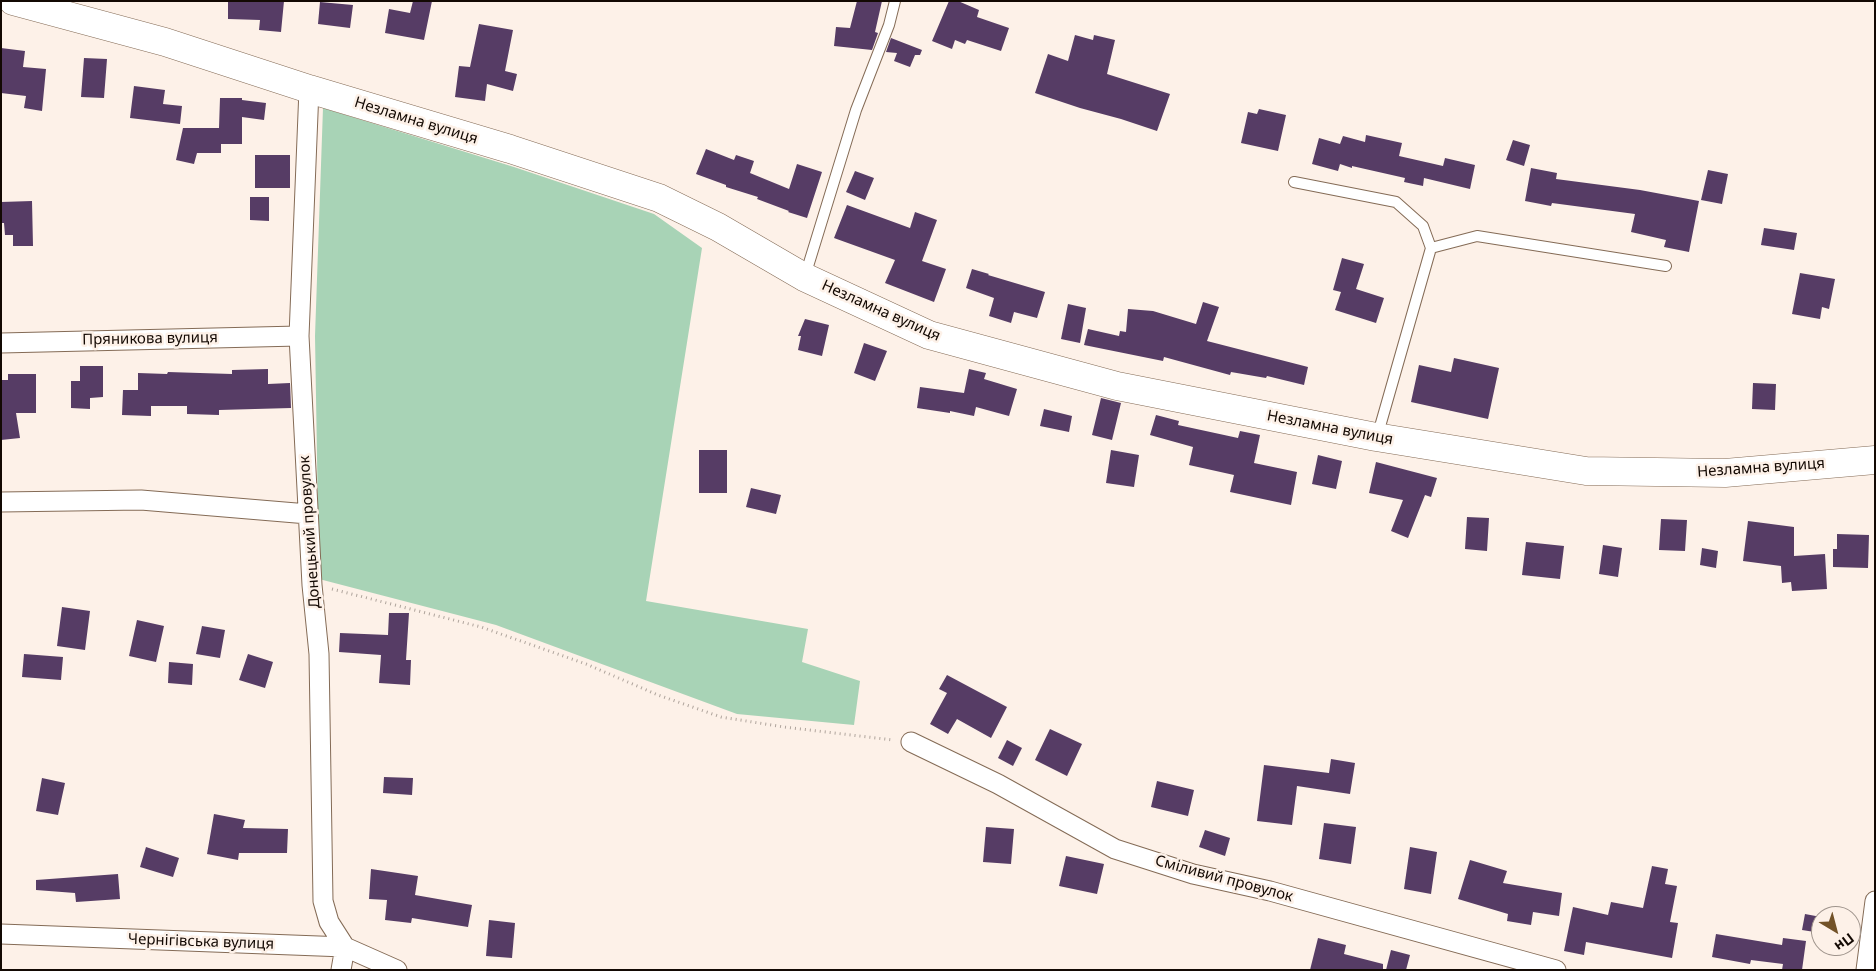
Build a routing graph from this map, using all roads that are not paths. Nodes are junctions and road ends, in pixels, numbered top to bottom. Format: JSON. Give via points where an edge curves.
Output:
{"nodes":[{"id":1,"x":13,"y":1,"type":"edge"},
{"id":2,"x":895,"y":1,"type":"edge"},
{"id":3,"x":310,"y":88,"type":"junction"},
{"id":4,"x":1294,"y":182,"type":"dead end"},
{"id":5,"x":1431,"y":248,"type":"junction"},
{"id":6,"x":1666,"y":266,"type":"dead end"},
{"id":7,"x":804,"y":277,"type":"junction"},
{"id":8,"x":299,"y":336,"type":"junction"},
{"id":9,"x":1,"y":343,"type":"edge"},
{"id":10,"x":1376,"y":438,"type":"junction"},
{"id":11,"x":1875,"y":460,"type":"edge"},
{"id":12,"x":1,"y":502,"type":"edge"},
{"id":13,"x":308,"y":514,"type":"junction"},
{"id":14,"x":911,"y":742,"type":"road end"},
{"id":15,"x":1875,"y":902,"type":"edge"},
{"id":16,"x":1,"y":934,"type":"edge"},
{"id":17,"x":345,"y":947,"type":"junction"},
{"id":18,"x":341,"y":970,"type":"edge"},
{"id":19,"x":397,"y":970,"type":"edge"},
{"id":20,"x":1556,"y":970,"type":"edge"},
{"id":21,"x":1866,"y":970,"type":"edge"}],
"edges":[{"from":1,"to":3,"type":"street","name":"Незламна вулиця","via":[[165,42]]},
{"from":2,"to":7,"type":"lane","name":"Незламна вулиця","via":[[856,110]]},
{"from":3,"to":7,"type":"street","name":"Незламна вулиця","via":[[659,198],[718,227]]},
{"from":3,"to":8,"type":"street","name":"Донецький провулок"},
{"from":4,"to":5,"type":"lane","via":[[1396,202],[1423,226]]},
{"from":5,"to":6,"type":"lane","via":[[1477,236]]},
{"from":5,"to":10,"type":"lane"},
{"from":7,"to":10,"type":"street","name":"Незламна вулиця","via":[[929,335],[1117,386]]},
{"from":8,"to":9,"type":"street","name":"Пряникова вулиця"},
{"from":8,"to":13,"type":"street","name":"Донецький провулок"},
{"from":10,"to":11,"type":"street","name":"Незламна вулиця","via":[[1586,471],[1725,473]]},
{"from":12,"to":13,"type":"street","via":[[141,500]]},
{"from":13,"to":17,"type":"street","name":"Донецький провулок","via":[[319,654],[322,901],[329,922]]},
{"from":14,"to":20,"type":"street","name":"Сміливий провулок","via":[[998,784],[1115,849],[1193,874],[1270,891]]},
{"from":15,"to":21,"type":"street"},
{"from":16,"to":17,"type":"street","name":"Чернігівська вулиця"},
{"from":17,"to":18,"type":"street"},
{"from":17,"to":19,"type":"street","name":"Чернігівська вулиця"}]}
